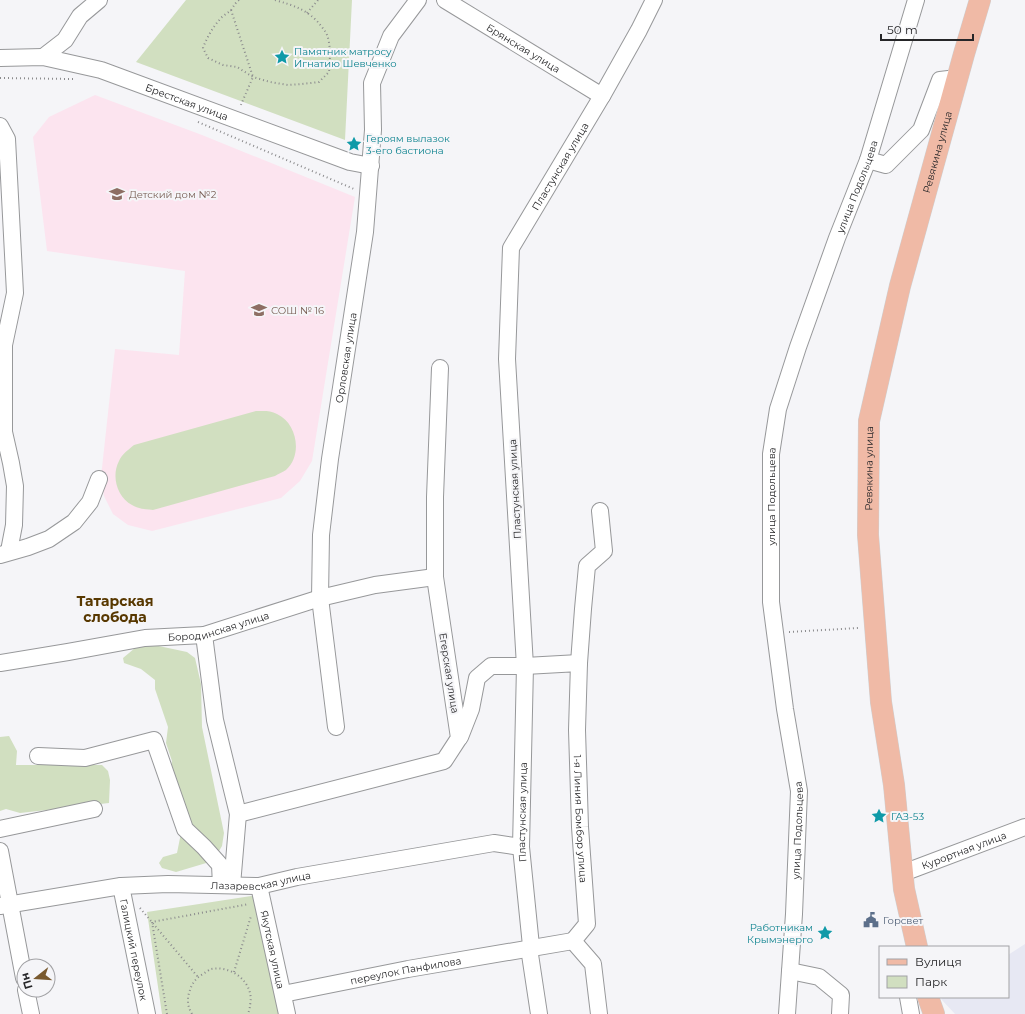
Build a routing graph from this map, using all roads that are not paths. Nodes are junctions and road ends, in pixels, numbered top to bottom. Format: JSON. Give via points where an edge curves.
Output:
{"nodes":[{"id":1,"x":99,"y":0,"type":"edge"},
{"id":2,"x":418,"y":0,"type":"edge"},
{"id":3,"x":445,"y":0,"type":"edge"},
{"id":4,"x":654,"y":0,"type":"edge"},
{"id":5,"x":916,"y":0,"type":"edge"},
{"id":6,"x":980,"y":0,"type":"edge"},
{"id":7,"x":43,"y":57,"type":"junction"},
{"id":8,"x":0,"y":58,"type":"edge"},
{"id":9,"x":957,"y":78,"type":"junction"},
{"id":10,"x":602,"y":96,"type":"junction"},
{"id":11,"x":0,"y":126,"type":"edge"},
{"id":12,"x":868,"y":160,"type":"junction"},
{"id":13,"x":371,"y":166,"type":"junction"},
{"id":14,"x":440,"y":368,"type":"dead end"},
{"id":15,"x":99,"y":479,"type":"dead end"},
{"id":16,"x":600,"y":511,"type":"dead end"},
{"id":17,"x":5,"y":553,"type":"edge"},
{"id":18,"x":435,"y":577,"type":"junction"},
{"id":19,"x":320,"y":598,"type":"junction"},
{"id":20,"x":204,"y":635,"type":"junction"},
{"id":21,"x":0,"y":663,"type":"edge"},
{"id":22,"x":579,"y":663,"type":"junction"},
{"id":23,"x":525,"y":666,"type":"junction"},
{"id":24,"x":336,"y":727,"type":"dead end"},
{"id":25,"x":459,"y":738,"type":"junction"},
{"id":26,"x":38,"y":756,"type":"dead end"},
{"id":27,"x":94,"y":810,"type":"dead end"},
{"id":28,"x":238,"y":814,"type":"junction"},
{"id":29,"x":1025,"y":827,"type":"edge"},
{"id":30,"x":0,"y":829,"type":"edge"},
{"id":31,"x":521,"y":847,"type":"junction"},
{"id":32,"x":0,"y":852,"type":"edge"},
{"id":33,"x":902,"y":873,"type":"junction"},
{"id":34,"x":226,"y":885,"type":"junction"},
{"id":35,"x":121,"y":886,"type":"junction"},
{"id":36,"x":259,"y":886,"type":"junction"},
{"id":37,"x":5,"y":905,"type":"edge"},
{"id":38,"x":573,"y":941,"type":"junction"},
{"id":39,"x":917,"y":946,"type":"edge"},
{"id":40,"x":529,"y":948,"type":"junction"},
{"id":41,"x":19,"y":958,"type":"edge"},
{"id":42,"x":790,"y":971,"type":"junction"},
{"id":43,"x":283,"y":994,"type":"junction"},
{"id":44,"x":28,"y":998,"type":"edge"},
{"id":45,"x":908,"y":998,"type":"edge"},
{"id":46,"x":928,"y":998,"type":"edge"},
{"id":47,"x":31,"y":1014,"type":"edge"},
{"id":48,"x":147,"y":1014,"type":"edge"},
{"id":49,"x":287,"y":1014,"type":"edge"},
{"id":50,"x":539,"y":1014,"type":"edge"},
{"id":51,"x":599,"y":1014,"type":"edge"},
{"id":52,"x":788,"y":1014,"type":"edge"},
{"id":53,"x":840,"y":1014,"type":"edge"},
{"id":54,"x":911,"y":1014,"type":"edge"},
{"id":55,"x":934,"y":1014,"type":"edge"}],
"edges":[{"from":1,"to":7,"type":"street","via":[[80,16],[64,40]]},
{"from":2,"to":13,"type":"street","name":"Орловская улица","via":[[391,36],[372,83]]},
{"from":3,"to":10,"type":"street","name":"Брянская улица"},
{"from":4,"to":10,"type":"street","name":"Пластунская улица"},
{"from":5,"to":12,"type":"street","name":"улица Подольцева"},
{"from":6,"to":9,"type":"main road","name":"Ревякина улица"},
{"from":7,"to":8,"type":"street","name":"Брестская улица"},
{"from":7,"to":13,"type":"street","name":"Брестская улица","via":[[101,70],[350,162]]},
{"from":9,"to":12,"type":"street","via":[[940,80],[921,130],[886,164]]},
{"from":9,"to":33,"type":"main road","name":"Ревякина улица","via":[[900,286],[869,421],[868,535],[881,702],[894,785]]},
{"from":10,"to":23,"type":"street","name":"Пластунская улица","via":[[511,248],[507,359]]},
{"from":11,"to":17,"type":"street","via":[[7,139],[15,293],[4,345],[4,432],[15,486],[14,525]]},
{"from":12,"to":42,"type":"street","name":"улица Подольцева","via":[[798,347],[778,409],[772,454],[771,602],[799,791]]},
{"from":13,"to":19,"type":"street","name":"Орловская улица","via":[[365,232],[330,459],[321,535]]},
{"from":14,"to":18,"type":"street","name":"Егерская улица"},
{"from":15,"to":17,"type":"street","via":[[90,502],[74,522],[49,539]]},
{"from":16,"to":22,"type":"street","name":"1-я Линия Бомбор улица","via":[[604,551],[587,566]]},
{"from":18,"to":19,"type":"street","name":"Бородинская улица","via":[[375,585]]},
{"from":18,"to":25,"type":"street","name":"Егерская улица"},
{"from":19,"to":20,"type":"street","name":"Бородинская улица"},
{"from":19,"to":24,"type":"street","name":"Орловская улица"},
{"from":20,"to":21,"type":"street","name":"Бородинская улица","via":[[145,638]]},
{"from":20,"to":28,"type":"street","via":[[215,720]]},
{"from":22,"to":23,"type":"street"},
{"from":22,"to":38,"type":"street","name":"1-я Линия Бомбор улица","via":[[577,730],[587,924]]},
{"from":23,"to":25,"type":"street","via":[[491,666],[477,678],[471,710]]},
{"from":23,"to":31,"type":"street","name":"Пластунская улица"},
{"from":25,"to":28,"type":"street","via":[[444,761]]},
{"from":26,"to":34,"type":"street","via":[[85,758],[154,740],[185,829],[220,865]]},
{"from":27,"to":30,"type":"street"},
{"from":28,"to":34,"type":"street"},
{"from":29,"to":33,"type":"street","name":"Курортная улица"},
{"from":31,"to":36,"type":"street","name":"Лазаревская улица","via":[[494,843],[296,877]]},
{"from":31,"to":40,"type":"street","name":"Пластунская улица","via":[[531,946]]},
{"from":32,"to":37,"type":"street"},
{"from":33,"to":39,"type":"main road","name":"Ревякина улица"},
{"from":34,"to":35,"type":"street","name":"Лазаревская улица"},
{"from":34,"to":36,"type":"street","name":"Лазаревская улица"},
{"from":35,"to":37,"type":"street","name":"Лазаревская улица"},
{"from":35,"to":48,"type":"street","name":"Галицкий переулок"},
{"from":36,"to":43,"type":"street","name":"Якутская улица"},
{"from":37,"to":41,"type":"street"},
{"from":38,"to":40,"type":"street","name":"переулок Панфилова"},
{"from":38,"to":51,"type":"street","via":[[593,964]]},
{"from":40,"to":43,"type":"street","name":"переулок Панфилова"},
{"from":40,"to":50,"type":"street","name":"Пластунская улица"},
{"from":42,"to":52,"type":"street","name":"улица Подольцева"},
{"from":42,"to":53,"type":"street","via":[[819,977],[841,996]]},
{"from":43,"to":49,"type":"street","name":"Якутская улица"},
{"from":44,"to":47,"type":"street"},
{"from":45,"to":54,"type":"street"},
{"from":46,"to":55,"type":"main road"}]}
